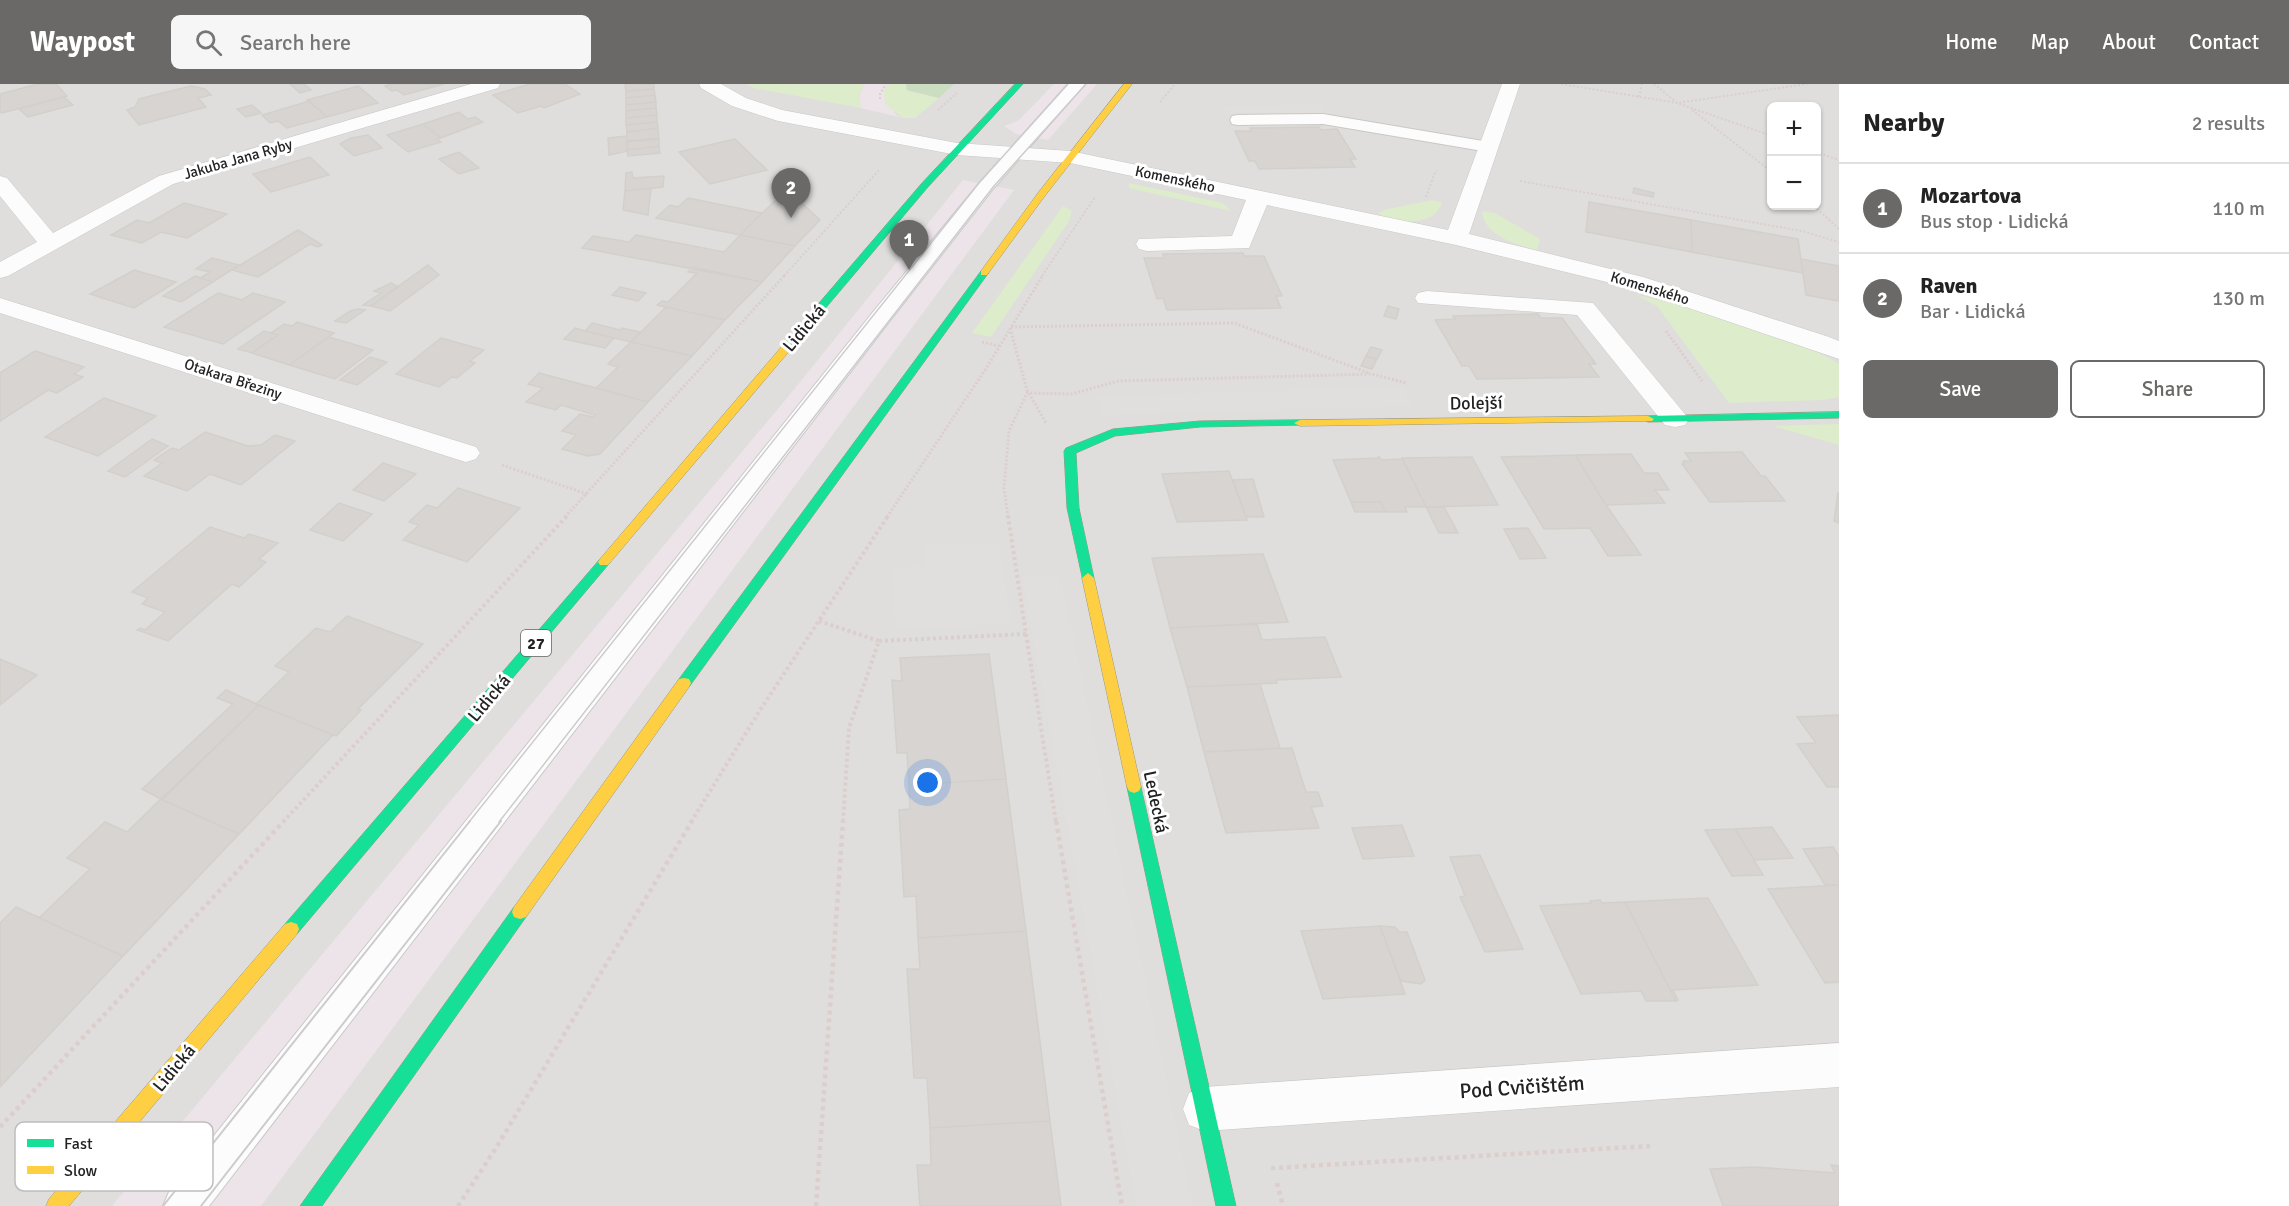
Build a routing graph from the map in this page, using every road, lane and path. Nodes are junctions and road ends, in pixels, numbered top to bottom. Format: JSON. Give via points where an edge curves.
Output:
{"nodes":[{"id":1,"x":491,"y":84,"type":"edge"},
{"id":2,"x":708,"y":84,"type":"edge"},
{"id":3,"x":1019,"y":84,"type":"edge"},
{"id":4,"x":1077,"y":84,"type":"edge"},
{"id":5,"x":1128,"y":84,"type":"edge"},
{"id":6,"x":1511,"y":84,"type":"edge"},
{"id":7,"x":1561,"y":84,"type":"edge"},
{"id":8,"x":1642,"y":84,"type":"edge"},
{"id":9,"x":1654,"y":84,"type":"edge"},
{"id":10,"x":1807,"y":84,"type":"edge"},
{"id":11,"x":1799,"y":85,"type":"edge"},
{"id":12,"x":1640,"y":97,"type":"junction"},
{"id":13,"x":1677,"y":103,"type":"junction"},
{"id":14,"x":1689,"y":108,"type":"junction"},
{"id":15,"x":1238,"y":120,"type":"dead end"},
{"id":16,"x":1767,"y":134,"type":"edge"},
{"id":17,"x":1448,"y":140,"type":"junction"},
{"id":18,"x":1489,"y":147,"type":"junction"},
{"id":19,"x":957,"y":149,"type":"junction"},
{"id":20,"x":1015,"y":153,"type":"junction"},
{"id":21,"x":1821,"y":154,"type":"edge"},
{"id":22,"x":1070,"y":157,"type":"junction"},
{"id":23,"x":1839,"y":159,"type":"edge"},
{"id":24,"x":1767,"y":168,"type":"edge"},
{"id":25,"x":875,"y":175,"type":"dead end"},
{"id":26,"x":1520,"y":181,"type":"dead end"},
{"id":27,"x":0,"y":182,"type":"edge"},
{"id":28,"x":1259,"y":196,"type":"junction"},
{"id":29,"x":1416,"y":198,"type":"dead end"},
{"id":30,"x":1090,"y":205,"type":"dead end"},
{"id":31,"x":1818,"y":210,"type":"edge"},
{"id":32,"x":1839,"y":229,"type":"edge"},
{"id":33,"x":1456,"y":237,"type":"junction"},
{"id":34,"x":49,"y":242,"type":"junction"},
{"id":35,"x":1839,"y":242,"type":"edge"},
{"id":36,"x":1147,"y":244,"type":"dead end"},
{"id":37,"x":0,"y":271,"type":"edge"},
{"id":38,"x":1427,"y":298,"type":"dead end"},
{"id":39,"x":0,"y":305,"type":"edge"},
{"id":40,"x":1010,"y":327,"type":"junction"},
{"id":41,"x":1839,"y":351,"type":"edge"},
{"id":42,"x":1372,"y":374,"type":"dead end"},
{"id":43,"x":1839,"y":415,"type":"edge"},
{"id":44,"x":1675,"y":419,"type":"junction"},
{"id":45,"x":1070,"y":451,"type":"junction"},
{"id":46,"x":466,"y":453,"type":"joint"},
{"id":47,"x":587,"y":494,"type":"junction"},
{"id":48,"x":819,"y":621,"type":"junction"},
{"id":49,"x":1026,"y":634,"type":"dead end"},
{"id":50,"x":1839,"y":1065,"type":"edge"},
{"id":51,"x":1205,"y":1109,"type":"junction"},
{"id":52,"x":128,"y":1122,"type":"edge"},
{"id":53,"x":0,"y":1127,"type":"edge"},
{"id":54,"x":1650,"y":1146,"type":"dead end"},
{"id":55,"x":213,"y":1168,"type":"edge"},
{"id":56,"x":69,"y":1191,"type":"edge"},
{"id":57,"x":195,"y":1191,"type":"edge"},
{"id":58,"x":56,"y":1206,"type":"edge"},
{"id":59,"x":183,"y":1206,"type":"edge"},
{"id":60,"x":310,"y":1206,"type":"edge"},
{"id":61,"x":458,"y":1206,"type":"edge"},
{"id":62,"x":816,"y":1206,"type":"edge"},
{"id":63,"x":1122,"y":1206,"type":"edge"},
{"id":64,"x":1226,"y":1206,"type":"edge"},
{"id":65,"x":1283,"y":1206,"type":"edge"}],
"edges":[{"from":1,"to":34,"type":"street","name":"Jakuba Jana Ryby","via":[[166,180]]},
{"from":2,"to":19,"type":"street","name":"Komenského","via":[[766,112]]},
{"from":3,"to":19,"type":"main road","name":"Lidická","number":"27"},
{"from":4,"to":20,"type":"lane"},
{"from":5,"to":22,"type":"main road"},
{"from":6,"to":18,"type":"street"},
{"from":7,"to":12,"type":"path"},
{"from":8,"to":12,"type":"path"},
{"from":9,"to":13,"type":"path"},
{"from":10,"to":11,"type":"path"},
{"from":11,"to":13,"type":"path"},
{"from":12,"to":13,"type":"path"},
{"from":13,"to":14,"type":"path"},
{"from":14,"to":16,"type":"path"},
{"from":14,"to":24,"type":"path"},
{"from":15,"to":17,"type":"lane","via":[[1323,119]]},
{"from":17,"to":18,"type":"lane"},
{"from":17,"to":29,"type":"path","via":[[1426,196]]},
{"from":18,"to":33,"type":"street"},
{"from":19,"to":20,"type":"street","name":"Komenského"},
{"from":19,"to":52,"type":"main road","name":"Lidická","number":"27"},
{"from":20,"to":22,"type":"street","name":"Komenského"},
{"from":20,"to":55,"type":"lane","via":[[880,317]]},
{"from":21,"to":23,"type":"path"},
{"from":22,"to":28,"type":"street","name":"Komenského"},
{"from":22,"to":60,"type":"main road","via":[[625,764]]},
{"from":25,"to":47,"type":"path"},
{"from":26,"to":35,"type":"path","via":[[1802,231]]},
{"from":27,"to":34,"type":"street"},
{"from":28,"to":33,"type":"street","name":"Komenského"},
{"from":28,"to":36,"type":"street","via":[[1241,243]]},
{"from":30,"to":40,"type":"path"},
{"from":31,"to":32,"type":"path"},
{"from":33,"to":41,"type":"street","name":"Komenského","via":[[1635,282]]},
{"from":34,"to":37,"type":"street","name":"Jakuba Jana Ryby"},
{"from":38,"to":44,"type":"street","via":[[1584,308]]},
{"from":39,"to":46,"type":"street","name":"Otakara Březiny"},
{"from":40,"to":42,"type":"path","via":[[1234,323]]},
{"from":40,"to":45,"type":"path","via":[[1034,409]]},
{"from":40,"to":48,"type":"path"},
{"from":43,"to":44,"type":"main road","name":"Dolejší"},
{"from":44,"to":45,"type":"main road","name":"Dolejší","via":[[1200,424],[1113,433]]},
{"from":45,"to":51,"type":"main road","name":"Ledecká","via":[[1073,508]]},
{"from":46,"to":47,"type":"path"},
{"from":47,"to":53,"type":"path"},
{"from":48,"to":61,"type":"path","via":[[756,717]]},
{"from":48,"to":62,"type":"path","via":[[879,641],[849,728]]},
{"from":49,"to":63,"type":"path"},
{"from":50,"to":51,"type":"street","name":"Pod Cvičištěm"},
{"from":51,"to":64,"type":"main road","name":"Ledecká"},
{"from":54,"to":65,"type":"path","via":[[1273,1168]]},
{"from":56,"to":58,"type":"main road","name":"Lidická","number":"27"},
{"from":57,"to":59,"type":"lane"}]}
